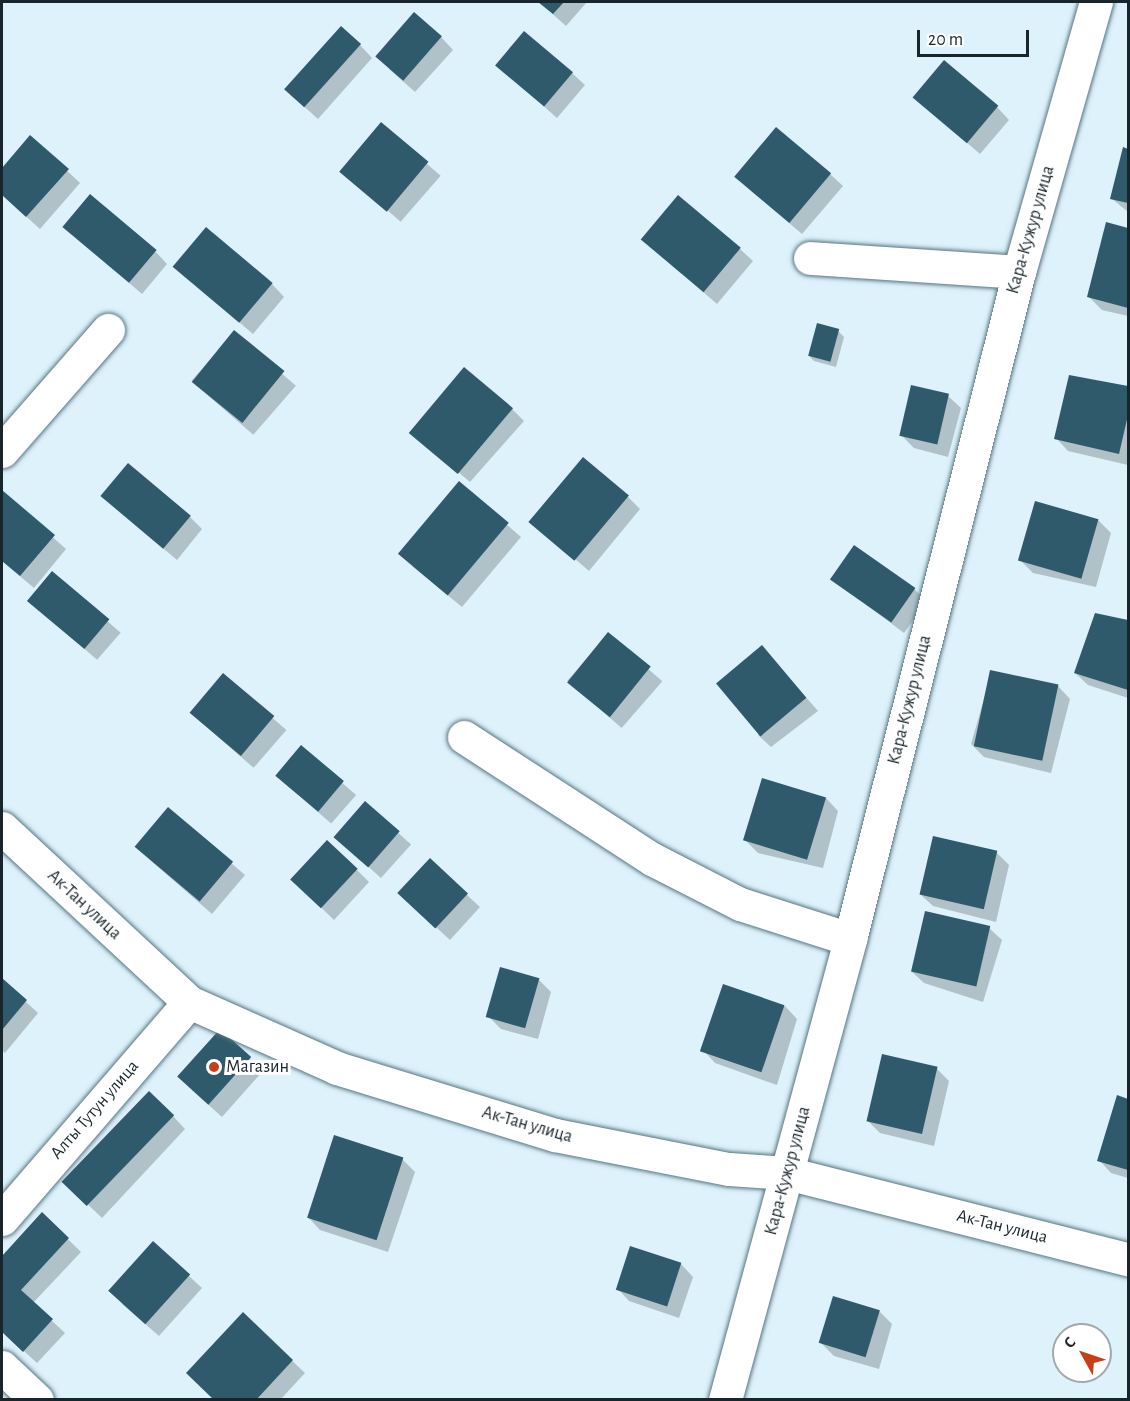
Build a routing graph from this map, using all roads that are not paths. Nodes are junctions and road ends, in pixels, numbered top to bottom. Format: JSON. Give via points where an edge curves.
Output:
{"nodes":[{"id":1,"x":1096,"y":2,"type":"edge"},
{"id":2,"x":810,"y":258,"type":"dead end"},
{"id":3,"x":1019,"y":272,"type":"junction"},
{"id":4,"x":108,"y":330,"type":"dead end"},
{"id":5,"x":2,"y":450,"type":"edge"},
{"id":6,"x":464,"y":737,"type":"dead end"},
{"id":7,"x":2,"y":828,"type":"edge"},
{"id":8,"x":850,"y":939,"type":"junction"},
{"id":9,"x":189,"y":1002,"type":"junction"},
{"id":10,"x":787,"y":1173,"type":"junction"},
{"id":11,"x":2,"y":1219,"type":"edge"},
{"id":12,"x":1128,"y":1259,"type":"edge"},
{"id":13,"x":2,"y":1367,"type":"edge"},
{"id":14,"x":37,"y":1400,"type":"edge"},
{"id":15,"x":725,"y":1400,"type":"edge"}],
"edges":[{"from":1,"to":3,"type":"street","name":"Кара-Кужур улица"},
{"from":2,"to":3,"type":"street"},
{"from":3,"to":8,"type":"street","name":"Кара-Кужур улица"},
{"from":4,"to":5,"type":"street"},
{"from":6,"to":8,"type":"street","via":[[652,860],[740,904]]},
{"from":7,"to":9,"type":"street","name":"Ак-Тан улица"},
{"from":8,"to":10,"type":"street","name":"Кара-Кужур улица"},
{"from":9,"to":10,"type":"street","name":"Ак-Тан улица","via":[[337,1068],[555,1135],[729,1169]]},
{"from":9,"to":11,"type":"street","name":"Алты Тутун улица"},
{"from":10,"to":12,"type":"street","name":"Ак-Тан улица"},
{"from":10,"to":15,"type":"street","name":"Кара-Кужур улица"},
{"from":13,"to":14,"type":"street"}]}
